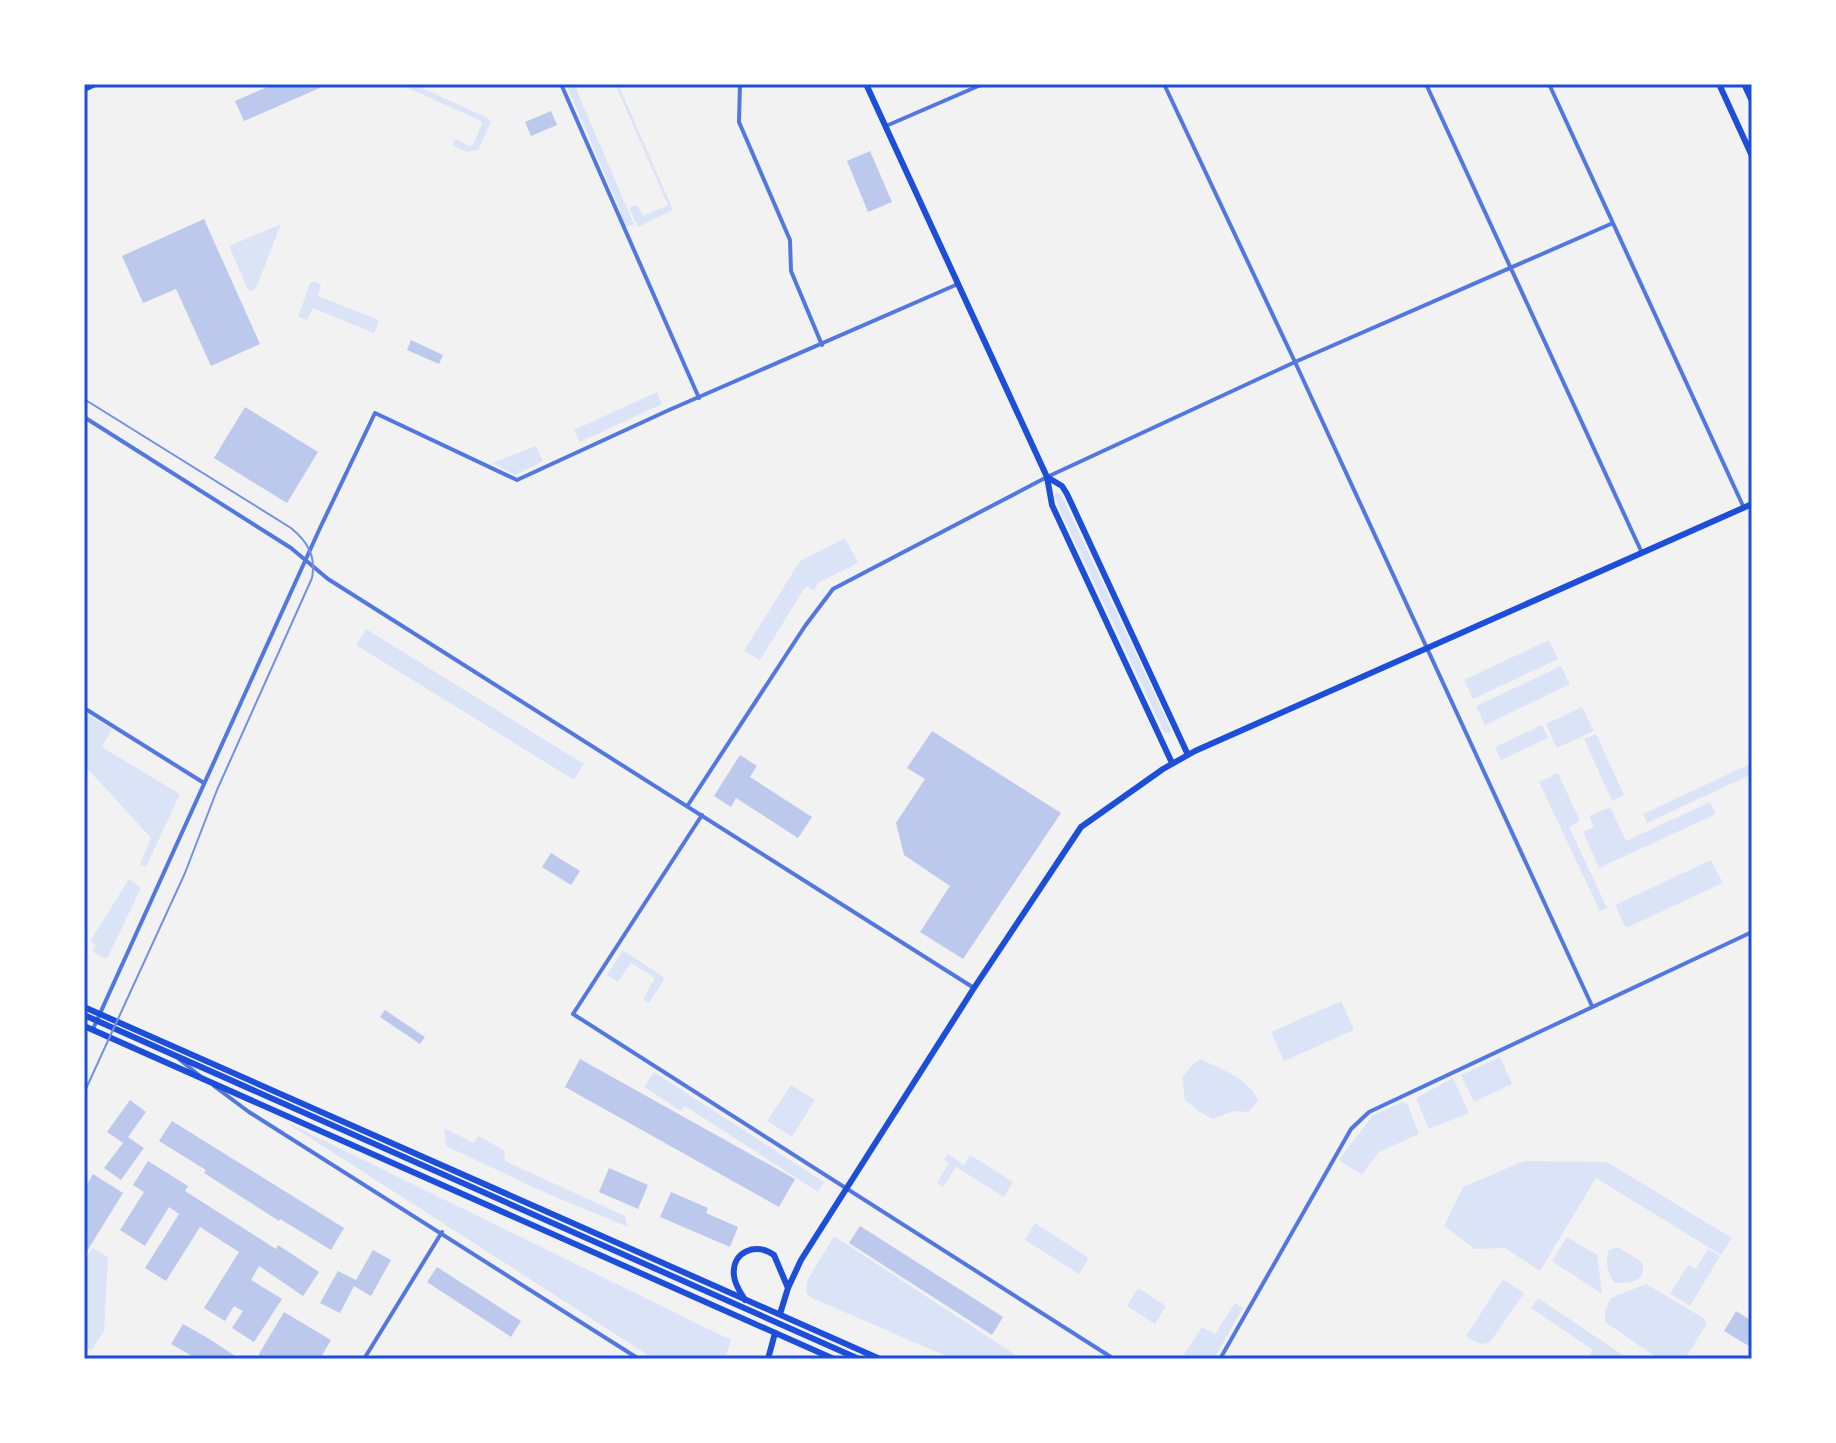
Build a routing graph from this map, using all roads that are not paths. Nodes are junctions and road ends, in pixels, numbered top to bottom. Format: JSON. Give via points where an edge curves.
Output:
{"nodes":[{"id":1,"x":95,"y":84,"type":"edge"},
{"id":2,"x":561,"y":84,"type":"edge"},
{"id":3,"x":740,"y":84,"type":"edge"},
{"id":4,"x":866,"y":84,"type":"edge"},
{"id":5,"x":983,"y":84,"type":"edge"},
{"id":6,"x":1164,"y":84,"type":"edge"},
{"id":7,"x":1426,"y":84,"type":"edge"},
{"id":8,"x":1549,"y":84,"type":"edge"},
{"id":9,"x":1719,"y":84,"type":"edge"},
{"id":10,"x":1744,"y":84,"type":"edge"},
{"id":11,"x":84,"y":89,"type":"edge"},
{"id":12,"x":1752,"y":101,"type":"edge"},
{"id":13,"x":886,"y":126,"type":"junction"},
{"id":14,"x":1752,"y":156,"type":"edge"},
{"id":15,"x":1613,"y":223,"type":"junction"},
{"id":16,"x":1510,"y":268,"type":"junction"},
{"id":17,"x":958,"y":284,"type":"junction"},
{"id":18,"x":822,"y":345,"type":"junction"},
{"id":19,"x":1295,"y":362,"type":"junction"},
{"id":20,"x":699,"y":398,"type":"junction"},
{"id":21,"x":84,"y":417,"type":"edge"},
{"id":22,"x":1047,"y":477,"type":"junction"},
{"id":23,"x":1752,"y":504,"type":"edge"},
{"id":24,"x":1744,"y":508,"type":"junction"},
{"id":25,"x":1642,"y":553,"type":"junction"},
{"id":26,"x":305,"y":560,"type":"junction"},
{"id":27,"x":1427,"y":648,"type":"junction"},
{"id":28,"x":84,"y":708,"type":"edge"},
{"id":29,"x":1188,"y":755,"type":"junction"},
{"id":30,"x":1172,"y":763,"type":"junction"},
{"id":31,"x":204,"y":783,"type":"junction"},
{"id":32,"x":688,"y":805,"type":"junction"},
{"id":33,"x":702,"y":815,"type":"junction"},
{"id":34,"x":1752,"y":932,"type":"edge"},
{"id":35,"x":974,"y":988,"type":"junction"},
{"id":36,"x":1592,"y":1006,"type":"junction"},
{"id":37,"x":84,"y":1007,"type":"edge"},
{"id":38,"x":84,"y":1015,"type":"edge"},
{"id":39,"x":99,"y":1017,"type":"junction"},
{"id":40,"x":84,"y":1026,"type":"edge"},
{"id":41,"x":93,"y":1029,"type":"junction"},
{"id":42,"x":171,"y":1053,"type":"junction"},
{"id":43,"x":208,"y":1082,"type":"junction"},
{"id":44,"x":846,"y":1190,"type":"junction"},
{"id":45,"x":442,"y":1232,"type":"junction"},
{"id":46,"x":788,"y":1288,"type":"junction"},
{"id":47,"x":745,"y":1300,"type":"junction"},
{"id":48,"x":752,"y":1311,"type":"junction"},
{"id":49,"x":780,"y":1314,"type":"junction"},
{"id":50,"x":778,"y":1323,"type":"junction"},
{"id":51,"x":775,"y":1333,"type":"junction"},
{"id":52,"x":806,"y":1336,"type":"junction"},
{"id":53,"x":814,"y":1350,"type":"junction"},
{"id":54,"x":364,"y":1359,"type":"edge"},
{"id":55,"x":639,"y":1359,"type":"edge"},
{"id":56,"x":768,"y":1359,"type":"edge"},
{"id":57,"x":817,"y":1359,"type":"edge"},
{"id":58,"x":834,"y":1359,"type":"edge"},
{"id":59,"x":859,"y":1359,"type":"edge"},
{"id":60,"x":880,"y":1359,"type":"edge"},
{"id":61,"x":1114,"y":1359,"type":"edge"},
{"id":62,"x":1220,"y":1359,"type":"edge"}],
"edges":[{"from":1,"to":11,"type":"main road"},
{"from":2,"to":20,"type":"street"},
{"from":3,"to":18,"type":"street","via":[[739,122],[790,240],[791,271]]},
{"from":4,"to":13,"type":"main road"},
{"from":5,"to":13,"type":"street"},
{"from":6,"to":19,"type":"street"},
{"from":7,"to":16,"type":"street"},
{"from":8,"to":15,"type":"street"},
{"from":9,"to":14,"type":"main road"},
{"from":10,"to":12,"type":"main road"},
{"from":13,"to":17,"type":"main road"},
{"from":15,"to":16,"type":"street"},
{"from":15,"to":24,"type":"street"},
{"from":16,"to":19,"type":"street"},
{"from":16,"to":25,"type":"street"},
{"from":17,"to":18,"type":"street"},
{"from":17,"to":22,"type":"main road"},
{"from":18,"to":20,"type":"street"},
{"from":19,"to":22,"type":"street"},
{"from":19,"to":27,"type":"street"},
{"from":20,"to":26,"type":"street","via":[[517,480],[375,413]]},
{"from":21,"to":26,"type":"street"},
{"from":22,"to":29,"type":"main road","via":[[1067,494]]},
{"from":22,"to":30,"type":"main road","via":[[1052,505]]},
{"from":22,"to":32,"type":"street","via":[[833,589]]},
{"from":23,"to":24,"type":"main road"},
{"from":24,"to":25,"type":"main road"},
{"from":25,"to":27,"type":"main road"},
{"from":26,"to":31,"type":"street"},
{"from":26,"to":32,"type":"street"},
{"from":27,"to":29,"type":"main road"},
{"from":27,"to":36,"type":"street"},
{"from":28,"to":31,"type":"street"},
{"from":29,"to":30,"type":"main road"},
{"from":30,"to":35,"type":"main road","via":[[1081,827]]},
{"from":31,"to":39,"type":"street"},
{"from":32,"to":33,"type":"street"},
{"from":33,"to":35,"type":"street"},
{"from":33,"to":44,"type":"street","via":[[573,1014]]},
{"from":34,"to":36,"type":"street"},
{"from":35,"to":44,"type":"main road"},
{"from":36,"to":62,"type":"street","via":[[1369,1112],[1351,1129]]},
{"from":37,"to":39,"type":"main road"},
{"from":38,"to":39,"type":"main road"},
{"from":39,"to":41,"type":"street"},
{"from":39,"to":42,"type":"main road"},
{"from":39,"to":47,"type":"main road"},
{"from":40,"to":41,"type":"main road"},
{"from":41,"to":43,"type":"main road"},
{"from":42,"to":43,"type":"street"},
{"from":42,"to":48,"type":"main road"},
{"from":43,"to":45,"type":"street"},
{"from":43,"to":51,"type":"main road"},
{"from":44,"to":46,"type":"main road"},
{"from":44,"to":61,"type":"street"},
{"from":45,"to":54,"type":"street"},
{"from":45,"to":55,"type":"street"},
{"from":46,"to":47,"type":"main road","via":[[774,1255],[751,1249],[737,1259],[734,1270]]},
{"from":46,"to":49,"type":"main road"},
{"from":47,"to":48,"type":"main road"},
{"from":47,"to":49,"type":"main road"},
{"from":48,"to":50,"type":"main road"},
{"from":49,"to":50,"type":"main road"},
{"from":49,"to":60,"type":"main road"},
{"from":50,"to":51,"type":"main road"},
{"from":50,"to":52,"type":"main road"},
{"from":51,"to":53,"type":"main road"},
{"from":51,"to":56,"type":"main road"},
{"from":52,"to":53,"type":"main road"},
{"from":52,"to":59,"type":"main road"},
{"from":53,"to":57,"type":"main road"},
{"from":53,"to":58,"type":"main road"}]}
